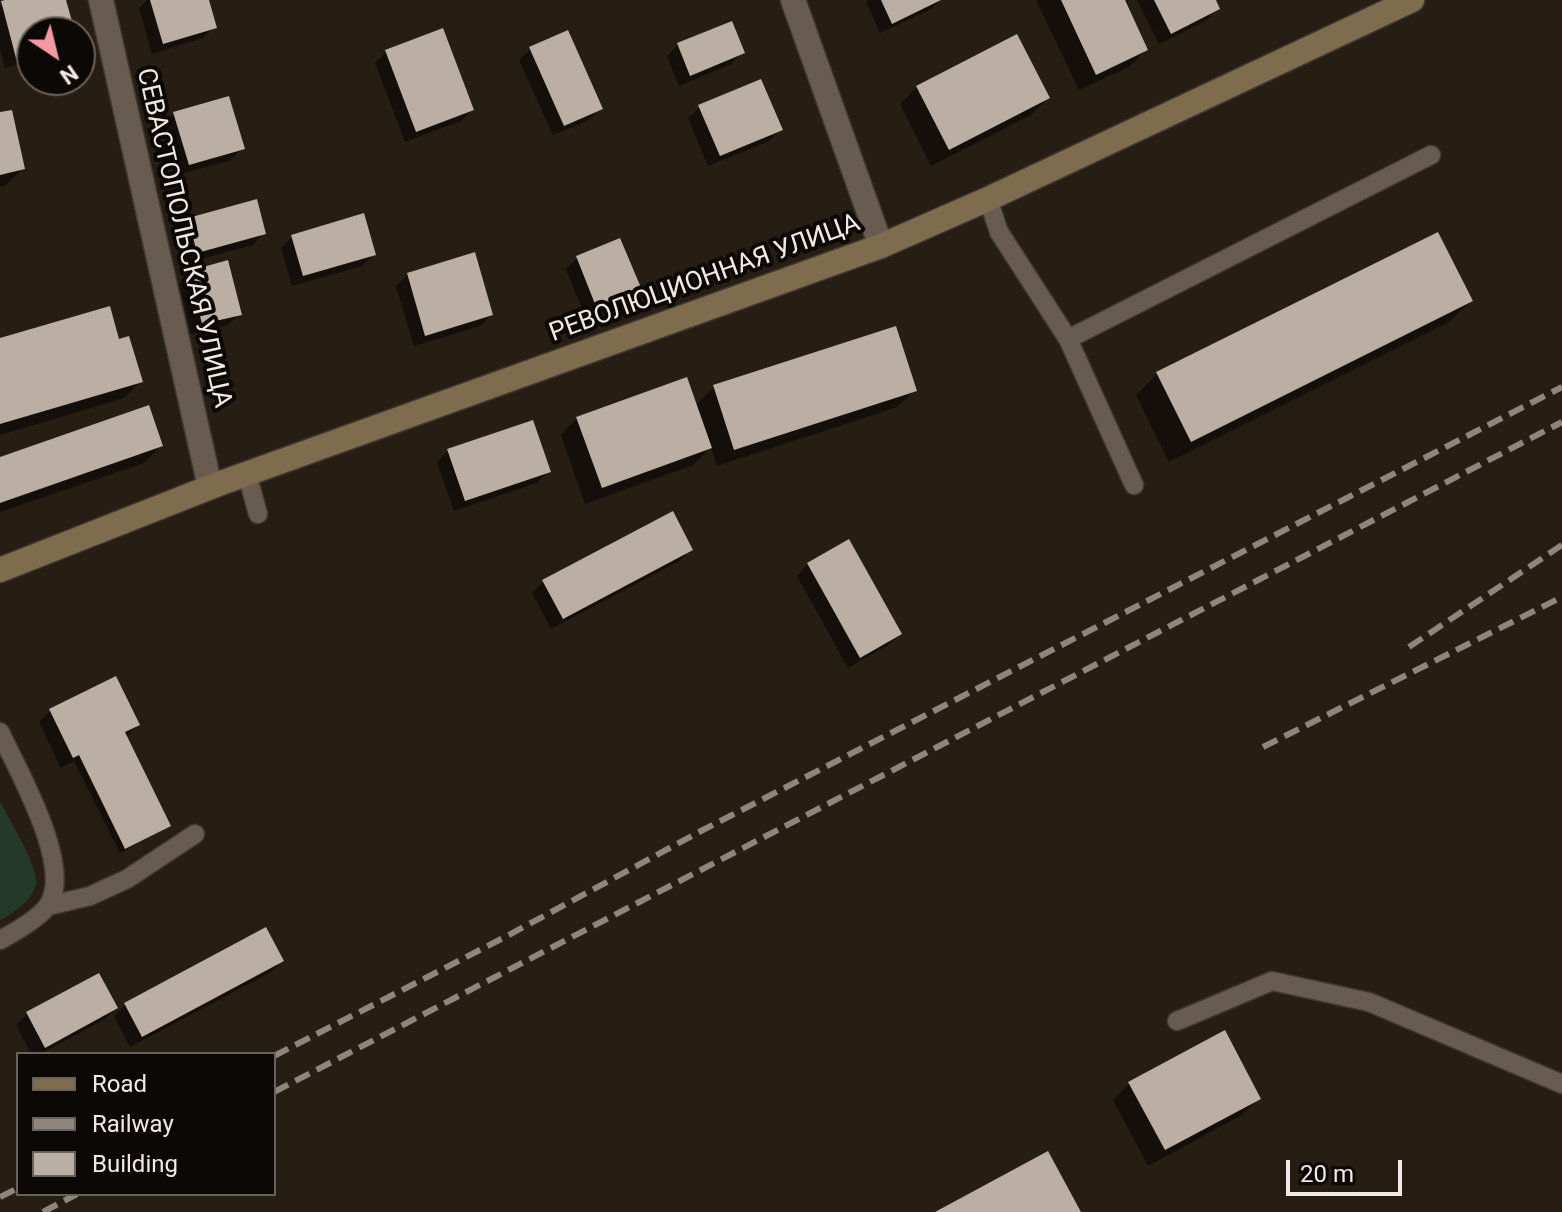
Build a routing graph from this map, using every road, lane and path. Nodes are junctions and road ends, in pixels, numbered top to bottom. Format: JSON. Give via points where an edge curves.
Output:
{"nodes":[{"id":1,"x":101,"y":0,"type":"edge"},
{"id":2,"x":793,"y":0,"type":"edge"},
{"id":3,"x":1412,"y":0,"type":"edge"},
{"id":4,"x":1431,"y":155,"type":"dead end"},
{"id":5,"x":988,"y":199,"type":"junction"},
{"id":6,"x":881,"y":246,"type":"junction"},
{"id":7,"x":1068,"y":339,"type":"junction"},
{"id":8,"x":247,"y":474,"type":"junction"},
{"id":9,"x":1134,"y":485,"type":"dead end"},
{"id":10,"x":210,"y":487,"type":"junction"},
{"id":11,"x":258,"y":514,"type":"dead end"},
{"id":12,"x":0,"y":570,"type":"edge"},
{"id":13,"x":0,"y":732,"type":"edge"},
{"id":14,"x":195,"y":834,"type":"dead end"},
{"id":15,"x":48,"y":906,"type":"junction"},
{"id":16,"x":0,"y":940,"type":"edge"},
{"id":17,"x":1177,"y":1021,"type":"dead end"},
{"id":18,"x":1562,"y":1084,"type":"edge"}],
"edges":[{"from":1,"to":10,"type":"street","name":"СЕВАСТОПОЛЬСКАЯ УЛИЦА"},
{"from":2,"to":6,"type":"street"},
{"from":3,"to":5,"type":"main road","name":"РЕВОЛЮЦИОННАЯ УЛИЦА"},
{"from":4,"to":7,"type":"lane"},
{"from":5,"to":6,"type":"main road","name":"РЕВОЛЮЦИОННАЯ УЛИЦА"},
{"from":5,"to":7,"type":"lane","via":[[999,232]]},
{"from":6,"to":8,"type":"main road","name":"РЕВОЛЮЦИОННАЯ УЛИЦА"},
{"from":7,"to":9,"type":"lane"},
{"from":8,"to":10,"type":"main road","name":"РЕВОЛЮЦИОННАЯ УЛИЦА"},
{"from":8,"to":11,"type":"lane"},
{"from":10,"to":12,"type":"main road","name":"РЕВОЛЮЦИОННАЯ УЛИЦА"},
{"from":13,"to":15,"type":"lane","via":[[51,846],[56,878]]},
{"from":14,"to":15,"type":"lane","via":[[127,879],[90,896]]},
{"from":15,"to":16,"type":"lane"},
{"from":17,"to":18,"type":"lane","via":[[1272,981],[1369,1002]]}]}
